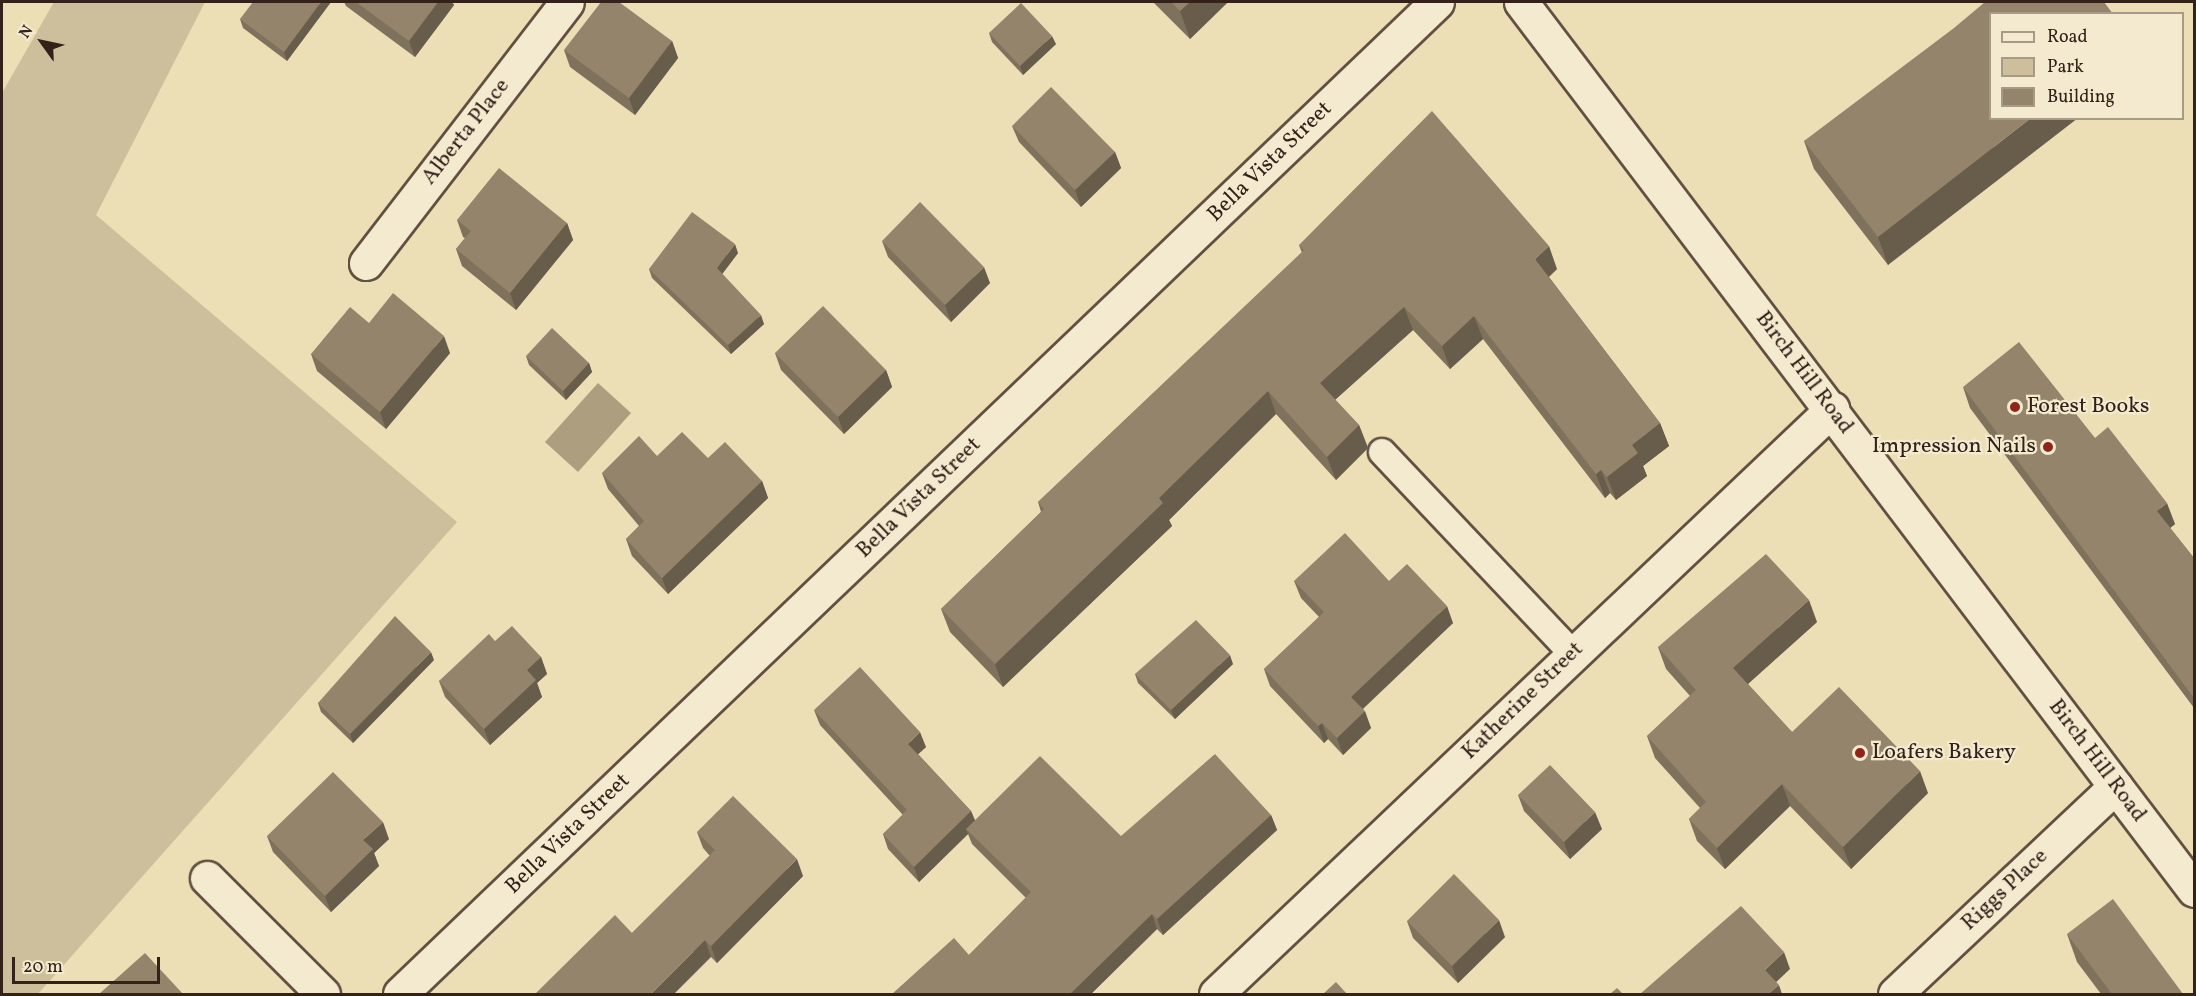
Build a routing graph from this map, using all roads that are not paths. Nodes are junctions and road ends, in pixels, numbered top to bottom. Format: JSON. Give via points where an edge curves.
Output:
{"nodes":[{"id":1,"x":567,"y":2,"type":"edge"},
{"id":2,"x":1437,"y":2,"type":"edge"},
{"id":3,"x":1521,"y":2,"type":"edge"},
{"id":4,"x":366,"y":262,"type":"dead end"},
{"id":5,"x":1832,"y":409,"type":"junction"},
{"id":6,"x":1382,"y":452,"type":"dead end"},
{"id":7,"x":1572,"y":653,"type":"junction"},
{"id":8,"x":2115,"y":786,"type":"junction"},
{"id":9,"x":207,"y":878,"type":"dead end"},
{"id":10,"x":2194,"y":890,"type":"edge"},
{"id":11,"x":323,"y":994,"type":"edge"},
{"id":12,"x":400,"y":994,"type":"edge"},
{"id":13,"x":1216,"y":994,"type":"edge"},
{"id":14,"x":1895,"y":994,"type":"edge"}],
"edges":[{"from":1,"to":4,"type":"street","name":"Alberta Place"},
{"from":2,"to":12,"type":"street","name":"Bella Vista Street"},
{"from":3,"to":5,"type":"street","name":"Birch Hill Road"},
{"from":5,"to":7,"type":"street","name":"Katherine Street"},
{"from":5,"to":8,"type":"street","name":"Birch Hill Road"},
{"from":6,"to":7,"type":"lane"},
{"from":7,"to":13,"type":"street","name":"Katherine Street"},
{"from":8,"to":10,"type":"street","name":"Birch Hill Road"},
{"from":8,"to":14,"type":"street","name":"Riggs Place"},
{"from":9,"to":11,"type":"street"}]}
